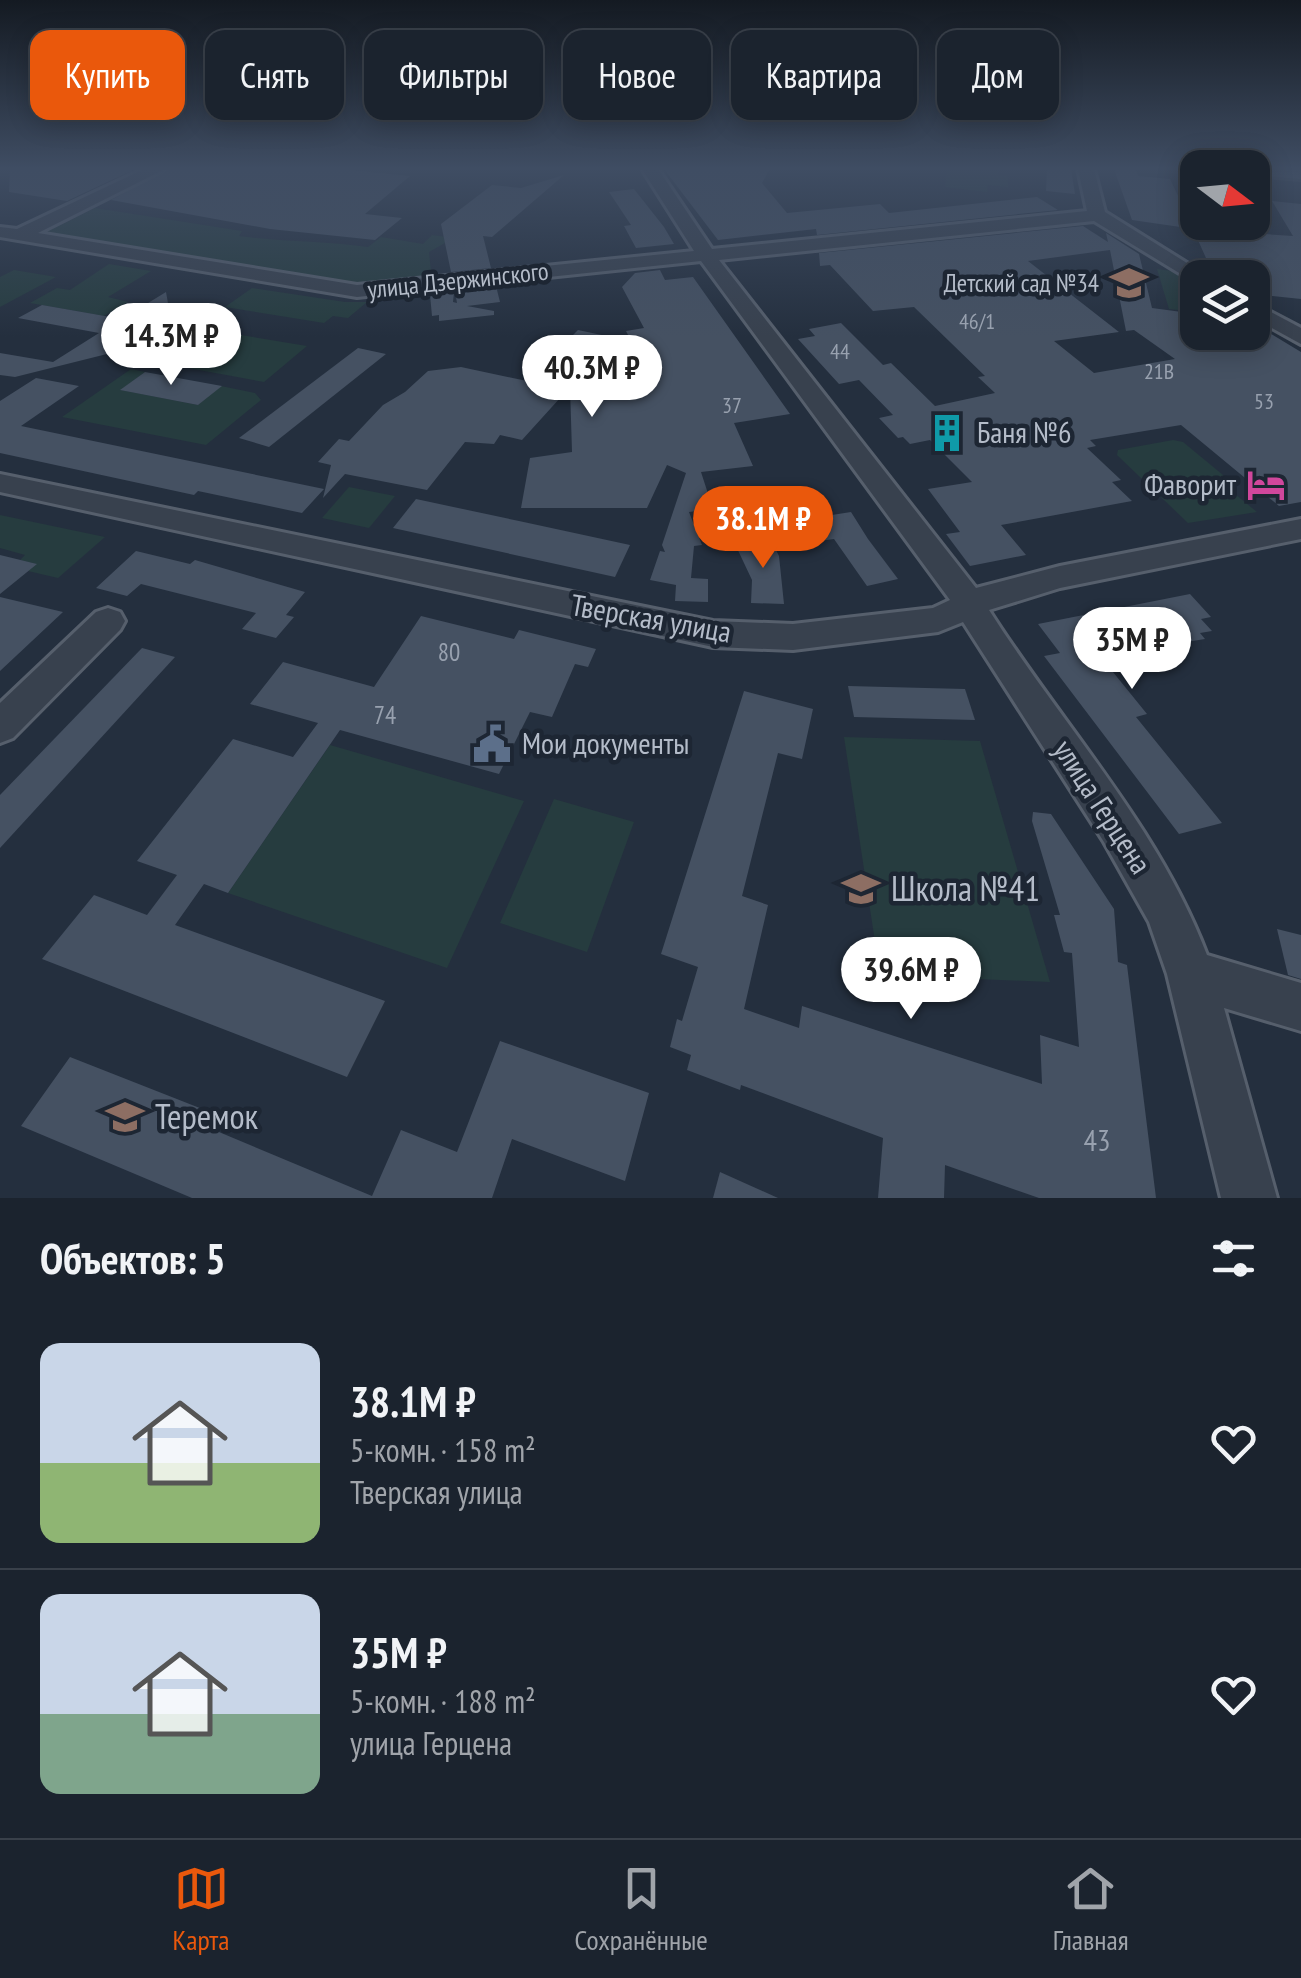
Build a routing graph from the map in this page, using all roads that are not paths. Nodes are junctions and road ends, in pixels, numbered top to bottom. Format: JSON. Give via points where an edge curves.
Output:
{"nodes":[{"id":1,"x":33,"y":225,"type":"edge"},
{"id":2,"x":687,"y":225,"type":"edge"},
{"id":3,"x":990,"y":225,"type":"edge"},
{"id":4,"x":1115,"y":225,"type":"edge"},
{"id":5,"x":6,"y":237,"type":"edge"},
{"id":6,"x":706,"y":254,"type":"junction"},
{"id":7,"x":1180,"y":266,"type":"edge"},
{"id":8,"x":1270,"y":319,"type":"edge"},
{"id":9,"x":1301,"y":337,"type":"edge"},
{"id":10,"x":0,"y":483,"type":"edge"},
{"id":11,"x":1301,"y":529,"type":"edge"},
{"id":12,"x":969,"y":604,"type":"junction"},
{"id":13,"x":108,"y":621,"type":"dead end"},
{"id":14,"x":0,"y":727,"type":"edge"},
{"id":15,"x":1191,"y":974,"type":"junction"},
{"id":16,"x":1301,"y":1006,"type":"edge"},
{"id":17,"x":1248,"y":1198,"type":"edge"}],
"edges":[{"from":1,"to":5,"type":"street"},
{"from":2,"to":6,"type":"street","name":"улица Герцена"},
{"from":3,"to":6,"type":"street","name":"улица Дзержинского"},
{"from":4,"to":7,"type":"street"},
{"from":5,"to":6,"type":"street","name":"улица Дзержинского","via":[[357,290]]},
{"from":6,"to":12,"type":"street","name":"улица Герцена"},
{"from":8,"to":9,"type":"street"},
{"from":10,"to":12,"type":"street","name":"Тверская улица","via":[[714,634],[826,635],[938,620]]},
{"from":11,"to":12,"type":"street","name":"Тверская улица","via":[[1060,577]]},
{"from":12,"to":15,"type":"street","name":"улица Герцена","via":[[1119,828],[1168,912]]},
{"from":13,"to":14,"type":"street"},
{"from":15,"to":16,"type":"street"},
{"from":15,"to":17,"type":"street","name":"улица Герцена"}]}
